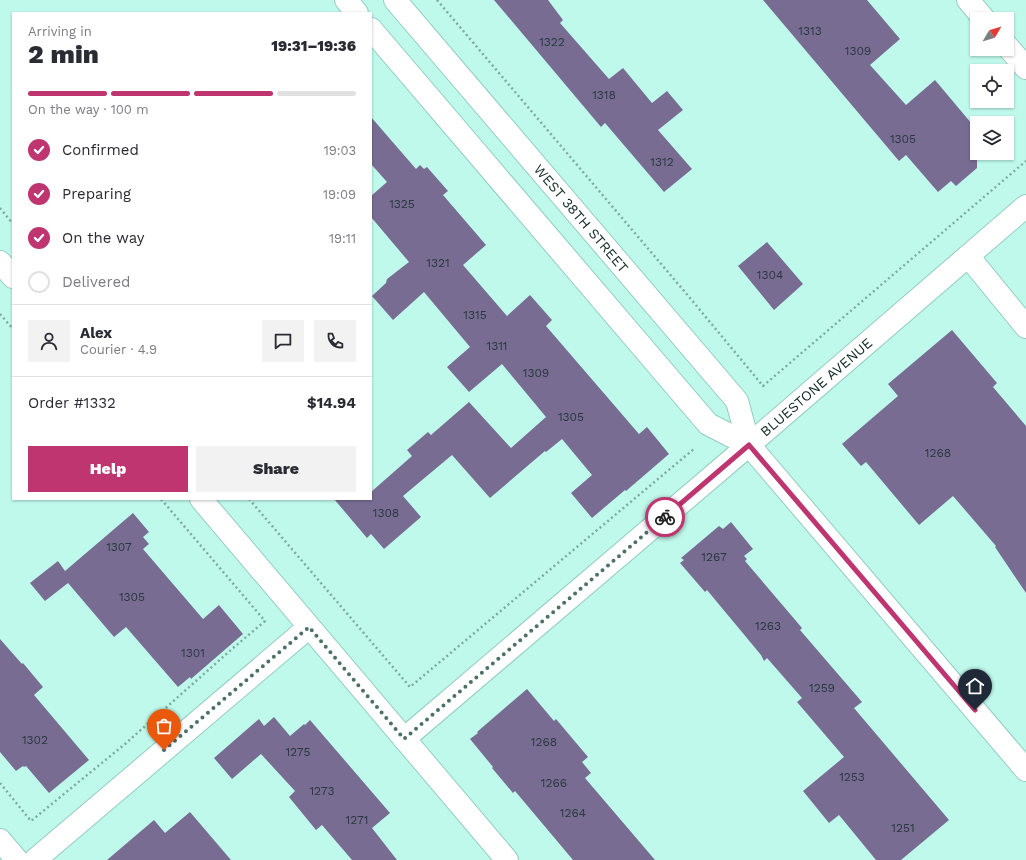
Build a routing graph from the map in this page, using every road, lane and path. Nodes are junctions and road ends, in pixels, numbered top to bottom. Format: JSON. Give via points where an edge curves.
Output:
{"nodes":[{"id":1,"x":346,"y":0,"type":"edge"},
{"id":2,"x":395,"y":0,"type":"edge"},
{"id":3,"x":437,"y":0,"type":"edge"},
{"id":4,"x":968,"y":0,"type":"edge"},
{"id":5,"x":356,"y":12,"type":"edge"},
{"id":6,"x":978,"y":12,"type":"edge"},
{"id":7,"x":372,"y":30,"type":"edge"},
{"id":8,"x":1014,"y":54,"type":"edge"},
{"id":9,"x":1026,"y":68,"type":"edge"},
{"id":10,"x":1026,"y":161,"type":"edge"},
{"id":11,"x":0,"y":208,"type":"edge"},
{"id":12,"x":1024,"y":211,"type":"edge"},
{"id":13,"x":12,"y":223,"type":"edge"},
{"id":14,"x":968,"y":256,"type":"junction"},
{"id":15,"x":0,"y":262,"type":"edge"},
{"id":16,"x":12,"y":276,"type":"edge"},
{"id":17,"x":0,"y":314,"type":"edge"},
{"id":18,"x":1026,"y":327,"type":"edge"},
{"id":19,"x":12,"y":328,"type":"edge"},
{"id":20,"x":691,"y":442,"type":"dead end"},
{"id":21,"x":749,"y":445,"type":"junction"},
{"id":22,"x":162,"y":500,"type":"edge"},
{"id":23,"x":202,"y":500,"type":"edge"},
{"id":24,"x":249,"y":500,"type":"edge"},
{"id":25,"x":309,"y":627,"type":"junction"},
{"id":26,"x":404,"y":739,"type":"junction"},
{"id":27,"x":1026,"y":770,"type":"edge"},
{"id":28,"x":0,"y":783,"type":"edge"},
{"id":29,"x":0,"y":840,"type":"edge"},
{"id":30,"x":17,"y":860,"type":"edge"},
{"id":31,"x":35,"y":860,"type":"edge"},
{"id":32,"x":507,"y":860,"type":"edge"}],
"edges":[{"from":1,"to":5,"type":"street"},
{"from":2,"to":21,"type":"street","name":"WEST 38TH STREET","via":[[737,401]]},
{"from":3,"to":10,"type":"path","via":[[764,386]]},
{"from":4,"to":6,"type":"street"},
{"from":7,"to":21,"type":"street","name":"WEST 38TH STREET","via":[[708,424]]},
{"from":8,"to":9,"type":"street"},
{"from":11,"to":13,"type":"path"},
{"from":12,"to":14,"type":"street","name":"BLUESTONE AVENUE"},
{"from":14,"to":18,"type":"street"},
{"from":14,"to":21,"type":"street","name":"BLUESTONE AVENUE"},
{"from":15,"to":16,"type":"street"},
{"from":17,"to":19,"type":"path"},
{"from":20,"to":24,"type":"path","via":[[696,448],[410,687]]},
{"from":21,"to":26,"type":"street","name":"BLUESTONE AVENUE"},
{"from":21,"to":27,"type":"street","name":"WEST 38TH STREET"},
{"from":22,"to":28,"type":"path","via":[[265,621],[125,744],[32,821]]},
{"from":23,"to":25,"type":"street"},
{"from":25,"to":26,"type":"street"},
{"from":25,"to":31,"type":"street"},
{"from":26,"to":32,"type":"street"},
{"from":29,"to":30,"type":"street"}]}
